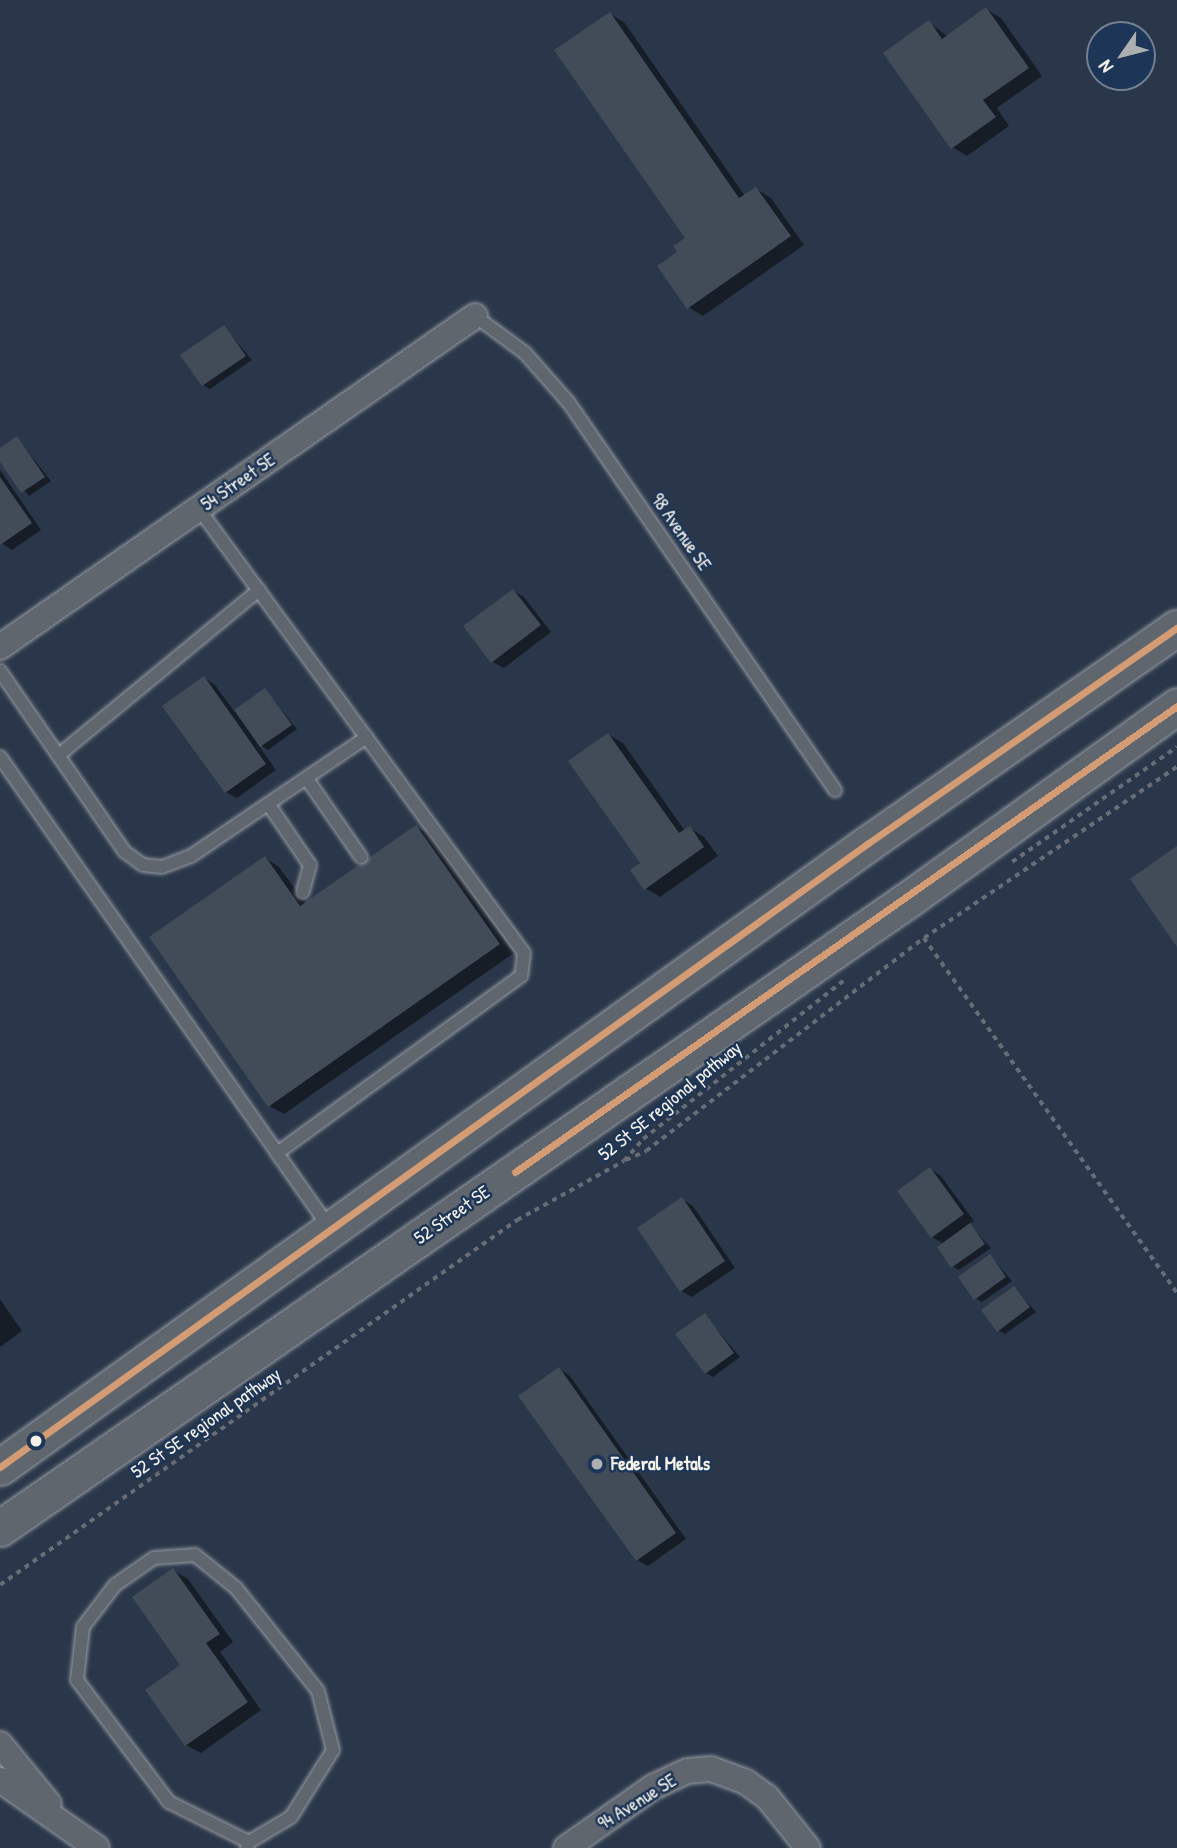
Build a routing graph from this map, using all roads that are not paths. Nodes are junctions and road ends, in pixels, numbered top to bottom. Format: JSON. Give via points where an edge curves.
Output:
{"nodes":[{"id":1,"x":475,"y":316,"type":"joint"},
{"id":2,"x":199,"y":509,"type":"junction"},
{"id":3,"x":259,"y":590,"type":"junction"},
{"id":4,"x":1177,"y":628,"type":"edge"},
{"id":5,"x":0,"y":647,"type":"edge"},
{"id":6,"x":0,"y":671,"type":"edge"},
{"id":7,"x":1177,"y":706,"type":"edge"},
{"id":8,"x":367,"y":737,"type":"junction"},
{"id":9,"x":60,"y":754,"type":"junction"},
{"id":10,"x":0,"y":757,"type":"edge"},
{"id":11,"x":307,"y":779,"type":"junction"},
{"id":12,"x":835,"y":790,"type":"dead end"},
{"id":13,"x":269,"y":805,"type":"junction"},
{"id":14,"x":361,"y":857,"type":"dead end"},
{"id":15,"x":303,"y":892,"type":"dead end"},
{"id":16,"x":277,"y":1153,"type":"junction"},
{"id":17,"x":331,"y":1229,"type":"junction"},
{"id":18,"x":0,"y":1467,"type":"edge"},
{"id":19,"x":0,"y":1528,"type":"edge"},
{"id":20,"x":0,"y":1744,"type":"edge"},
{"id":21,"x":0,"y":1780,"type":"edge"},
{"id":22,"x":69,"y":1829,"type":"junction"},
{"id":23,"x":248,"y":1845,"type":"edge"},
{"id":24,"x":97,"y":1848,"type":"edge"},
{"id":25,"x":566,"y":1848,"type":"edge"},
{"id":26,"x":808,"y":1848,"type":"edge"}],
"edges":[{"from":1,"to":2,"type":"street","name":"54 Street SE"},
{"from":1,"to":12,"type":"lane","name":"98 Avenue SE","via":[[525,353],[569,404]]},
{"from":2,"to":3,"type":"lane"},
{"from":2,"to":5,"type":"street","name":"54 Street SE"},
{"from":3,"to":8,"type":"lane"},
{"from":3,"to":9,"type":"lane"},
{"from":4,"to":17,"type":"main road"},
{"from":6,"to":9,"type":"lane"},
{"from":7,"to":19,"type":"main road","name":"52 Street SE","via":[[895,909]]},
{"from":8,"to":11,"type":"lane"},
{"from":8,"to":16,"type":"lane","via":[[514,935],[524,953],[521,976]]},
{"from":9,"to":13,"type":"lane","via":[[125,852],[143,865],[162,867],[191,856]]},
{"from":10,"to":16,"type":"lane"},
{"from":11,"to":13,"type":"lane"},
{"from":11,"to":14,"type":"lane"},
{"from":13,"to":15,"type":"lane","via":[[310,865]]},
{"from":16,"to":17,"type":"lane"},
{"from":17,"to":18,"type":"main road"},
{"from":20,"to":22,"type":"street"},
{"from":21,"to":22,"type":"street"},
{"from":22,"to":24,"type":"street"},
{"from":23,"to":23,"type":"lane","via":[[169,1802],[77,1680],[83,1627],[115,1585],[154,1558],[195,1555],[236,1588],[318,1691],[333,1750],[291,1817]]},
{"from":25,"to":26,"type":"street","name":"94 Avenue SE","via":[[653,1787],[688,1771],[711,1769],[746,1782],[767,1797]]}]}
